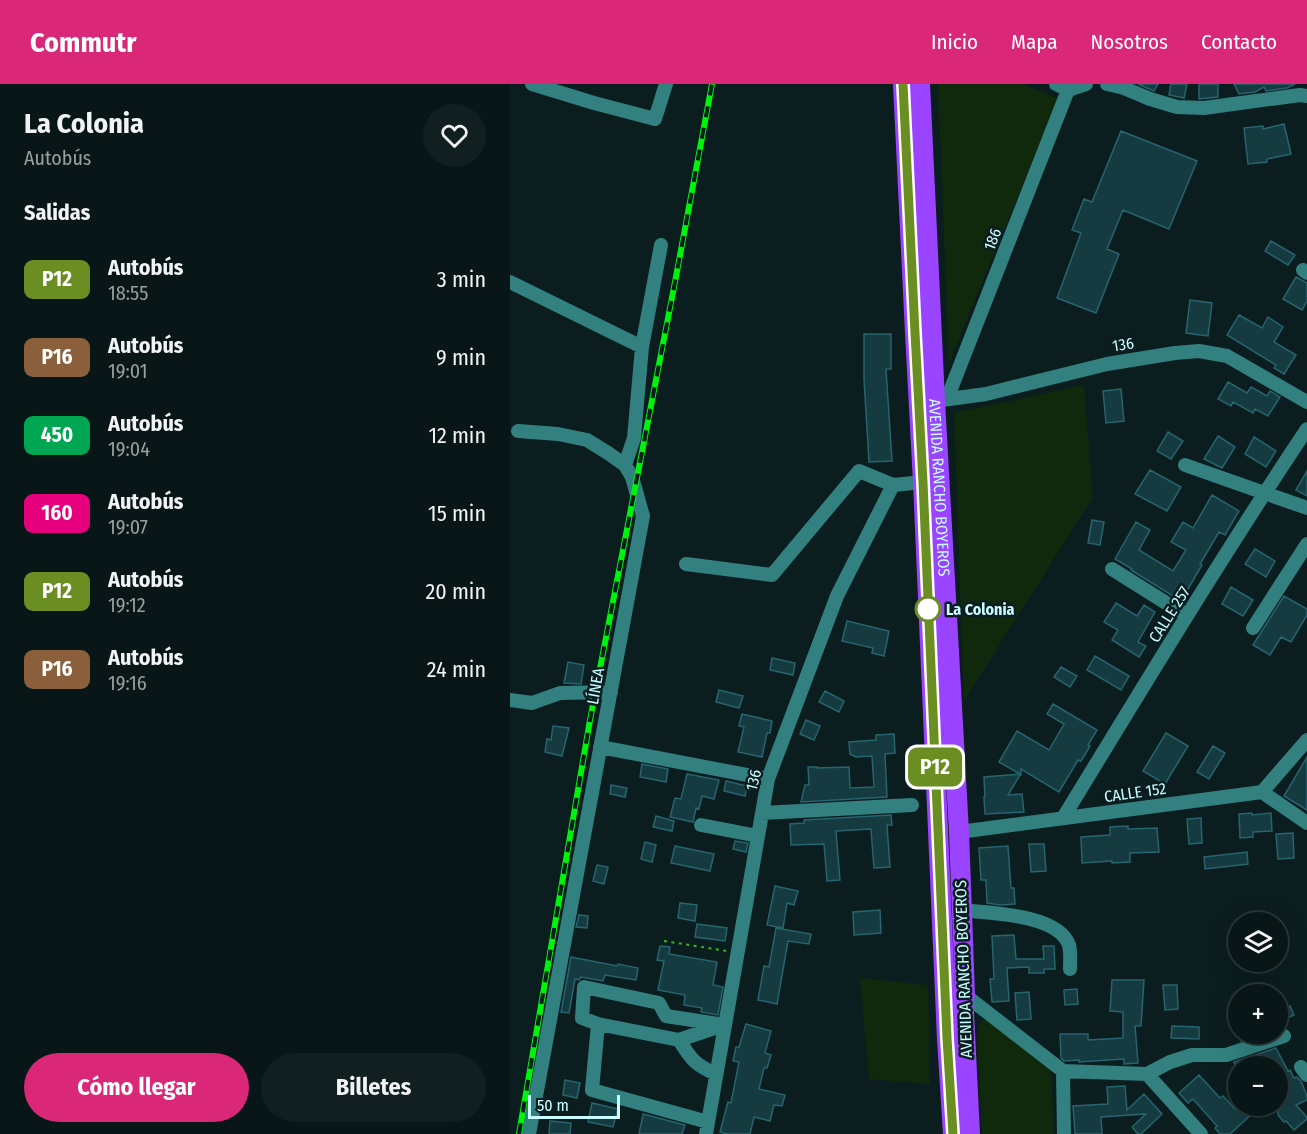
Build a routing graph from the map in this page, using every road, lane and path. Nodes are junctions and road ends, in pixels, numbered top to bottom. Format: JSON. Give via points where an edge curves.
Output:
{"nodes":[{"id":1,"x":532,"y":84,"type":"edge"},
{"id":2,"x":666,"y":84,"type":"edge"},
{"id":3,"x":903,"y":84,"type":"edge"},
{"id":4,"x":920,"y":84,"type":"edge"},
{"id":5,"x":1086,"y":84,"type":"edge"},
{"id":6,"x":1107,"y":84,"type":"edge"},
{"id":7,"x":1062,"y":87,"type":"edge"},
{"id":8,"x":1305,"y":94,"type":"edge"},
{"id":9,"x":661,"y":245,"type":"dead end"},
{"id":10,"x":510,"y":282,"type":"edge"},
{"id":11,"x":642,"y":347,"type":"junction"},
{"id":12,"x":941,"y":400,"type":"junction"},
{"id":13,"x":1307,"y":402,"type":"edge"},
{"id":14,"x":1307,"y":429,"type":"edge"},
{"id":15,"x":518,"y":431,"type":"dead end"},
{"id":16,"x":625,"y":465,"type":"junction"},
{"id":17,"x":1185,"y":465,"type":"dead end"},
{"id":18,"x":923,"y":482,"type":"junction"},
{"id":19,"x":893,"y":485,"type":"junction"},
{"id":20,"x":1264,"y":492,"type":"junction"},
{"id":21,"x":1307,"y":508,"type":"edge"},
{"id":22,"x":1307,"y":544,"type":"edge"},
{"id":23,"x":686,"y":564,"type":"dead end"},
{"id":24,"x":1112,"y":569,"type":"dead end"},
{"id":25,"x":1187,"y":616,"type":"junction"},
{"id":26,"x":1253,"y":628,"type":"dead end"},
{"id":27,"x":611,"y":692,"type":"junction"},
{"id":28,"x":510,"y":700,"type":"edge"},
{"id":29,"x":1307,"y":740,"type":"edge"},
{"id":30,"x":600,"y":747,"type":"junction"},
{"id":31,"x":768,"y":779,"type":"junction"},
{"id":32,"x":1262,"y":792,"type":"junction"},
{"id":33,"x":912,"y":805,"type":"dead end"},
{"id":34,"x":762,"y":813,"type":"junction"},
{"id":35,"x":1063,"y":818,"type":"junction"},
{"id":36,"x":1307,"y":823,"type":"edge"},
{"id":37,"x":701,"y":825,"type":"dead end"},
{"id":38,"x":958,"y":832,"type":"junction"},
{"id":39,"x":758,"y":836,"type":"junction"},
{"id":40,"x":961,"y":910,"type":"junction"},
{"id":41,"x":664,"y":941,"type":"dead end"},
{"id":42,"x":738,"y":953,"type":"junction"},
{"id":43,"x":1070,"y":969,"type":"dead end"},
{"id":44,"x":965,"y":995,"type":"junction"},
{"id":45,"x":598,"y":1024,"type":"junction"},
{"id":46,"x":725,"y":1025,"type":"junction"},
{"id":47,"x":678,"y":1040,"type":"junction"},
{"id":48,"x":1260,"y":1044,"type":"edge"},
{"id":49,"x":1063,"y":1071,"type":"junction"},
{"id":50,"x":716,"y":1074,"type":"junction"},
{"id":51,"x":1147,"y":1074,"type":"junction"},
{"id":52,"x":707,"y":1128,"type":"edge"},
{"id":53,"x":529,"y":1134,"type":"edge"},
{"id":54,"x":953,"y":1134,"type":"edge"},
{"id":55,"x":970,"y":1134,"type":"edge"},
{"id":56,"x":1064,"y":1134,"type":"edge"},
{"id":57,"x":1201,"y":1134,"type":"edge"}],
"edges":[{"from":1,"to":2,"type":"street","via":[[655,119]]},
{"from":3,"to":18,"type":"highway","name":"AVENIDA RANCHO BOYEROS"},
{"from":4,"to":12,"type":"highway","name":"AVENIDA RANCHO BOYEROS"},
{"from":5,"to":7,"type":"street"},
{"from":6,"to":8,"type":"street","via":[[1176,107],[1204,108]]},
{"from":7,"to":12,"type":"street","name":"186"},
{"from":9,"to":11,"type":"street"},
{"from":10,"to":11,"type":"street"},
{"from":11,"to":16,"type":"street","via":[[634,438]]},
{"from":12,"to":13,"type":"street","name":"136","via":[[986,394],[1107,364],[1199,351],[1227,356]]},
{"from":12,"to":38,"type":"highway","name":"AVENIDA RANCHO BOYEROS"},
{"from":14,"to":20,"type":"street","name":"CALLE 257"},
{"from":15,"to":16,"type":"street","via":[[587,440]]},
{"from":16,"to":27,"type":"street","name":"LÍNEA","via":[[643,516]]},
{"from":17,"to":20,"type":"street"},
{"from":18,"to":19,"type":"street"},
{"from":18,"to":54,"type":"highway","name":"AVENIDA RANCHO BOYEROS"},
{"from":19,"to":23,"type":"street","via":[[859,471],[772,575]]},
{"from":19,"to":31,"type":"street","name":"136","via":[[837,596]]},
{"from":20,"to":21,"type":"street"},
{"from":20,"to":25,"type":"street","name":"CALLE 257"},
{"from":22,"to":26,"type":"street"},
{"from":24,"to":25,"type":"street"},
{"from":25,"to":35,"type":"street","name":"CALLE 257"},
{"from":27,"to":28,"type":"street","via":[[560,693],[532,703]]},
{"from":27,"to":30,"type":"street","name":"LÍNEA"},
{"from":29,"to":32,"type":"street"},
{"from":30,"to":31,"type":"street"},
{"from":30,"to":53,"type":"street","name":"LÍNEA"},
{"from":31,"to":34,"type":"street","name":"136"},
{"from":32,"to":35,"type":"street","name":"CALLE 152"},
{"from":32,"to":36,"type":"street"},
{"from":33,"to":34,"type":"street"},
{"from":34,"to":39,"type":"street","name":"136"},
{"from":35,"to":38,"type":"street","name":"CALLE 152"},
{"from":37,"to":39,"type":"street"},
{"from":38,"to":40,"type":"highway","name":"AVENIDA RANCHO BOYEROS"},
{"from":39,"to":42,"type":"street","name":"136"},
{"from":40,"to":43,"type":"street","via":[[1026,917],[1060,932],[1069,946]]},
{"from":40,"to":44,"type":"highway","name":"AVENIDA RANCHO BOYEROS"},
{"from":41,"to":42,"type":"path"},
{"from":42,"to":46,"type":"street","name":"136"},
{"from":44,"to":49,"type":"street"},
{"from":44,"to":55,"type":"highway","name":"AVENIDA RANCHO BOYEROS","via":[[963,992]]},
{"from":45,"to":46,"type":"street","via":[[582,1018],[584,987],[659,1003],[666,1016]]},
{"from":45,"to":47,"type":"street"},
{"from":45,"to":52,"type":"street","via":[[592,1090]]},
{"from":46,"to":47,"type":"street"},
{"from":46,"to":50,"type":"street","name":"136"},
{"from":47,"to":50,"type":"street","via":[[699,1066]]},
{"from":48,"to":51,"type":"street","via":[[1226,1055],[1192,1055]]},
{"from":49,"to":51,"type":"street"},
{"from":49,"to":56,"type":"street"},
{"from":50,"to":52,"type":"street","name":"136"},
{"from":51,"to":57,"type":"street"}]}
